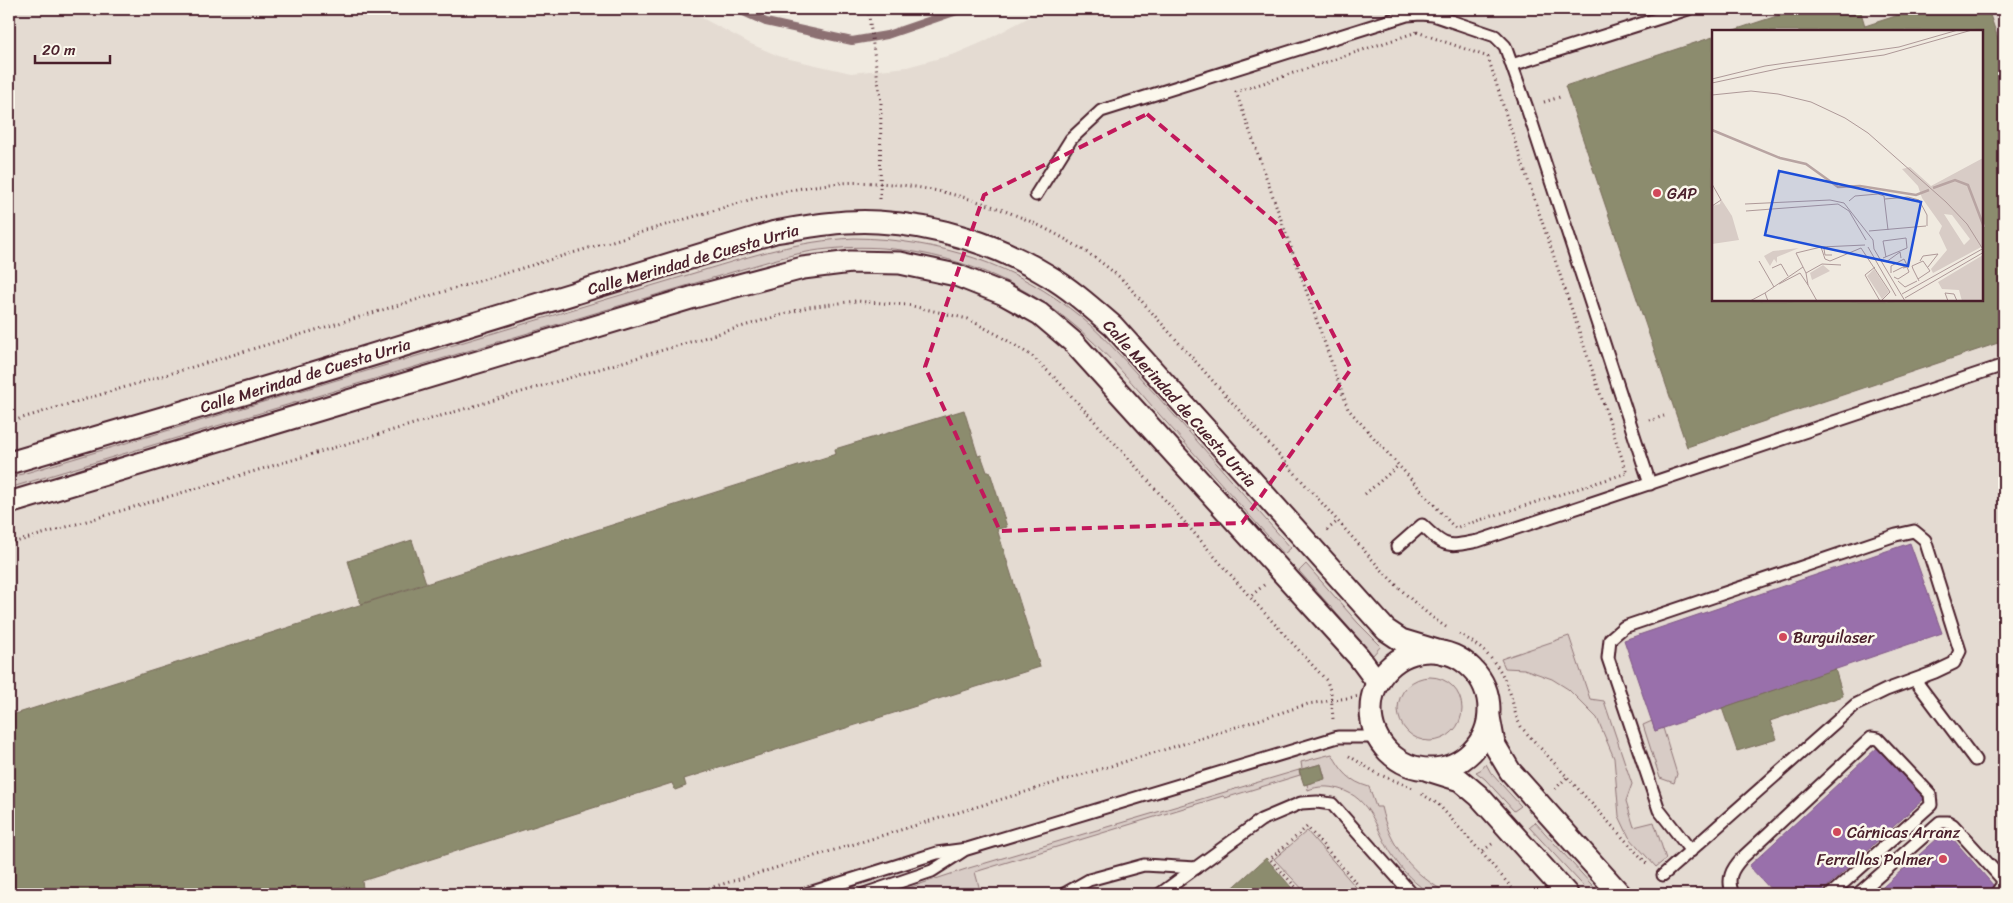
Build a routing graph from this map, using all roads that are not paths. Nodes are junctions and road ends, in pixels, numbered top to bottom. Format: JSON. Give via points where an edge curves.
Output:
{"nodes":[{"id":1,"x":1688,"y":9,"type":"edge"},
{"id":2,"x":1512,"y":66,"type":"junction"},
{"id":3,"x":1036,"y":195,"type":"dead end"},
{"id":4,"x":2004,"y":365,"type":"edge"},
{"id":5,"x":9,"y":462,"type":"edge"},
{"id":6,"x":1650,"y":484,"type":"junction"},
{"id":7,"x":9,"y":503,"type":"edge"},
{"id":8,"x":1397,"y":547,"type":"dead end"},
{"id":9,"x":1444,"y":653,"type":"junction"},
{"id":10,"x":1915,"y":680,"type":"junction"},
{"id":11,"x":1375,"y":689,"type":"junction"},
{"id":12,"x":1489,"y":714,"type":"junction"},
{"id":13,"x":1382,"y":745,"type":"junction"},
{"id":14,"x":1975,"y":760,"type":"dead end"},
{"id":15,"x":1423,"y":768,"type":"junction"},
{"id":16,"x":967,"y":849,"type":"junction"},
{"id":17,"x":1691,"y":851,"type":"junction"},
{"id":18,"x":1196,"y":868,"type":"junction"},
{"id":19,"x":1658,"y":873,"type":"road end"},
{"id":20,"x":806,"y":894,"type":"edge"},
{"id":21,"x":864,"y":894,"type":"edge"},
{"id":22,"x":1064,"y":894,"type":"edge"},
{"id":23,"x":1160,"y":894,"type":"edge"},
{"id":24,"x":1412,"y":894,"type":"edge"},
{"id":25,"x":1567,"y":894,"type":"edge"},
{"id":26,"x":1620,"y":894,"type":"edge"},
{"id":27,"x":1733,"y":894,"type":"edge"},
{"id":28,"x":1831,"y":894,"type":"edge"},
{"id":29,"x":1858,"y":894,"type":"edge"},
{"id":30,"x":1996,"y":894,"type":"edge"}],
"edges":[{"from":1,"to":2,"type":"lane"},
{"from":2,"to":3,"type":"lane","via":[[1505,46],[1495,36],[1433,16],[1407,15],[1101,111],[1071,139]]},
{"from":2,"to":6,"type":"lane"},
{"from":4,"to":6,"type":"lane"},
{"from":5,"to":9,"type":"street","name":"Calle Merindad de Cuesta Urria","via":[[775,232],[833,223],[878,222],[920,228],[993,248],[1048,275],[1082,299],[1113,326],[1386,630],[1401,640]]},
{"from":6,"to":8,"type":"lane","via":[[1478,542],[1452,546],[1436,539],[1422,525]]},
{"from":7,"to":11,"type":"street","via":[[694,297],[803,268],[851,262],[900,263],[956,275],[1004,294],[1040,314],[1060,330],[1122,394],[1358,656]]},
{"from":9,"to":11,"type":"street","via":[[1426,651],[1405,656],[1389,668]]},
{"from":9,"to":12,"type":"street","via":[[1468,664],[1481,680],[1488,696]]},
{"from":10,"to":14,"type":"lane"},
{"from":10,"to":17,"type":"lane","via":[[1855,706]]},
{"from":10,"to":17,"type":"lane","via":[[1954,663],[1960,651],[1924,540],[1914,531],[1624,627],[1610,639],[1608,658],[1659,810]]},
{"from":11,"to":13,"type":"street","via":[[1371,717]]},
{"from":12,"to":15,"type":"street","via":[[1483,737],[1470,753],[1451,765]]},
{"from":12,"to":26,"type":"street","via":[[1494,744],[1510,771]]},
{"from":13,"to":15,"type":"street","via":[[1402,762]]},
{"from":13,"to":16,"type":"lane","via":[[1370,737],[1338,737]]},
{"from":15,"to":25,"type":"street","via":[[1460,780],[1480,796]]},
{"from":16,"to":20,"type":"lane","via":[[937,853]]},
{"from":16,"to":21,"type":"lane","via":[[932,871]]},
{"from":17,"to":19,"type":"lane"},
{"from":18,"to":22,"type":"lane","via":[[1144,865],[1089,880]]},
{"from":18,"to":23,"type":"lane"},
{"from":18,"to":24,"type":"lane","via":[[1260,820],[1301,803],[1317,802],[1332,804]]},
{"from":27,"to":28,"type":"lane","via":[[1729,880],[1732,869],[1742,858],[1871,738],[1878,739],[1932,800]]},
{"from":29,"to":30,"type":"lane","via":[[1940,822],[1953,825],[2002,879]]}]}
